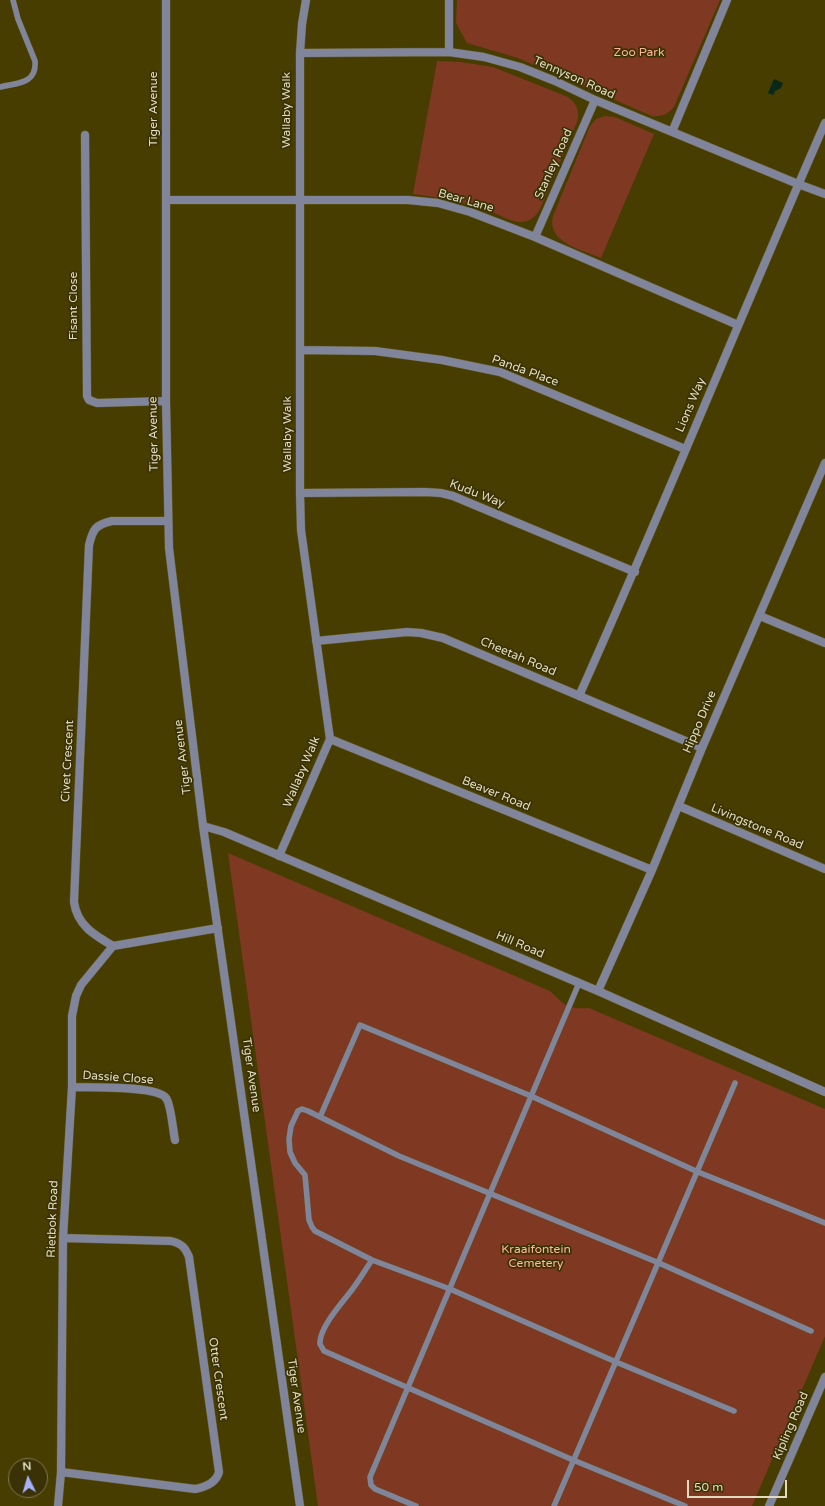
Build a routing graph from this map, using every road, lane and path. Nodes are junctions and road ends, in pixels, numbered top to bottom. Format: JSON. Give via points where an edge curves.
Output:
{"nodes":[{"id":1,"x":13,"y":0,"type":"edge"},
{"id":2,"x":166,"y":0,"type":"edge"},
{"id":3,"x":306,"y":0,"type":"edge"},
{"id":4,"x":449,"y":0,"type":"edge"},
{"id":5,"x":727,"y":0,"type":"edge"},
{"id":6,"x":449,"y":52,"type":"junction"},
{"id":7,"x":300,"y":53,"type":"junction"},
{"id":8,"x":0,"y":87,"type":"edge"},
{"id":9,"x":595,"y":100,"type":"junction"},
{"id":10,"x":825,"y":122,"type":"edge"},
{"id":11,"x":672,"y":132,"type":"junction"},
{"id":12,"x":86,"y":135,"type":"dead end"},
{"id":13,"x":798,"y":184,"type":"junction"},
{"id":14,"x":825,"y":194,"type":"edge"},
{"id":15,"x":299,"y":199,"type":"junction"},
{"id":16,"x":166,"y":200,"type":"junction"},
{"id":17,"x":535,"y":237,"type":"junction"},
{"id":18,"x":738,"y":325,"type":"junction"},
{"id":19,"x":300,"y":350,"type":"junction"},
{"id":20,"x":166,"y":401,"type":"junction"},
{"id":21,"x":685,"y":449,"type":"junction"},
{"id":22,"x":825,"y":463,"type":"edge"},
{"id":23,"x":300,"y":493,"type":"junction"},
{"id":24,"x":168,"y":521,"type":"junction"},
{"id":25,"x":635,"y":572,"type":"junction"},
{"id":26,"x":760,"y":616,"type":"junction"},
{"id":27,"x":316,"y":641,"type":"junction"},
{"id":28,"x":825,"y":643,"type":"edge"},
{"id":29,"x":579,"y":696,"type":"junction"},
{"id":30,"x":330,"y":739,"type":"junction"},
{"id":31,"x":702,"y":748,"type":"junction"},
{"id":32,"x":679,"y":806,"type":"junction"},
{"id":33,"x":203,"y":826,"type":"junction"},
{"id":34,"x":279,"y":856,"type":"junction"},
{"id":35,"x":825,"y":869,"type":"edge"},
{"id":36,"x":652,"y":870,"type":"junction"},
{"id":37,"x":218,"y":928,"type":"junction"},
{"id":38,"x":113,"y":946,"type":"junction"},
{"id":39,"x":579,"y":983,"type":"junction"},
{"id":40,"x":598,"y":991,"type":"junction"},
{"id":41,"x":735,"y":1084,"type":"dead end"},
{"id":42,"x":72,"y":1087,"type":"junction"},
{"id":43,"x":825,"y":1092,"type":"edge"},
{"id":44,"x":531,"y":1096,"type":"junction"},
{"id":45,"x":320,"y":1117,"type":"junction"},
{"id":46,"x":175,"y":1140,"type":"dead end"},
{"id":47,"x":698,"y":1172,"type":"junction"},
{"id":48,"x":490,"y":1193,"type":"junction"},
{"id":49,"x":825,"y":1223,"type":"edge"},
{"id":50,"x":63,"y":1238,"type":"junction"},
{"id":51,"x":372,"y":1260,"type":"junction"},
{"id":52,"x":659,"y":1263,"type":"junction"},
{"id":53,"x":450,"y":1289,"type":"junction"},
{"id":54,"x":811,"y":1331,"type":"dead end"},
{"id":55,"x":616,"y":1362,"type":"junction"},
{"id":56,"x":825,"y":1377,"type":"edge"},
{"id":57,"x":408,"y":1387,"type":"junction"},
{"id":58,"x":734,"y":1411,"type":"dead end"},
{"id":59,"x":573,"y":1460,"type":"junction"},
{"id":60,"x":61,"y":1472,"type":"junction"},
{"id":61,"x":58,"y":1506,"type":"edge"},
{"id":62,"x":300,"y":1506,"type":"edge"},
{"id":63,"x":416,"y":1506,"type":"edge"},
{"id":64,"x":554,"y":1506,"type":"edge"},
{"id":65,"x":685,"y":1506,"type":"edge"},
{"id":66,"x":769,"y":1506,"type":"edge"}],
"edges":[{"from":1,"to":8,"type":"lane","via":[[36,68],[33,76],[27,81]]},
{"from":2,"to":16,"type":"street","name":"Tiger Avenue"},
{"from":3,"to":7,"type":"street","name":"Wallaby Walk"},
{"from":4,"to":6,"type":"street"},
{"from":5,"to":11,"type":"street"},
{"from":6,"to":7,"type":"street","name":"Tennyson Road"},
{"from":6,"to":9,"type":"street","name":"Tennyson Road","via":[[484,57],[520,67]]},
{"from":7,"to":15,"type":"street","name":"Wallaby Walk"},
{"from":9,"to":11,"type":"street","name":"Tennyson Road"},
{"from":9,"to":17,"type":"street","name":"Stanley Road"},
{"from":10,"to":13,"type":"street","name":"Lions Way"},
{"from":11,"to":13,"type":"street","name":"Tennyson Road"},
{"from":12,"to":20,"type":"street","name":"Fisant Close","via":[[87,396],[96,403]]},
{"from":13,"to":14,"type":"street","name":"Tennyson Road"},
{"from":13,"to":18,"type":"street","name":"Lions Way"},
{"from":15,"to":16,"type":"street","name":"Bear Lane"},
{"from":15,"to":17,"type":"street","name":"Bear Lane","via":[[408,200],[438,203],[470,212]]},
{"from":15,"to":19,"type":"street","name":"Wallaby Walk"},
{"from":16,"to":20,"type":"street","name":"Tiger Avenue"},
{"from":17,"to":18,"type":"street","name":"Bear Lane"},
{"from":18,"to":21,"type":"street","name":"Lions Way"},
{"from":19,"to":21,"type":"street","name":"Panda Place","via":[[375,351],[442,360],[500,372]]},
{"from":19,"to":23,"type":"street","name":"Wallaby Walk"},
{"from":20,"to":24,"type":"street","name":"Tiger Avenue"},
{"from":21,"to":25,"type":"street","name":"Lions Way"},
{"from":22,"to":26,"type":"street","name":"Hippo Drive"},
{"from":23,"to":25,"type":"street","name":"Kudu Way","via":[[441,493]]},
{"from":23,"to":27,"type":"street","name":"Wallaby Walk","via":[[301,530]]},
{"from":24,"to":33,"type":"street","name":"Tiger Avenue","via":[[169,548]]},
{"from":24,"to":38,"type":"street","name":"Civet Crescent","via":[[104,523],[96,527],[89,545],[74,902],[78,918],[96,936]]},
{"from":25,"to":29,"type":"street","name":"Lions Way"},
{"from":26,"to":28,"type":"street"},
{"from":26,"to":31,"type":"street","name":"Hippo Drive"},
{"from":27,"to":29,"type":"street","name":"Cheetah Road","via":[[407,632],[432,634]]},
{"from":27,"to":30,"type":"street","name":"Wallaby Walk"},
{"from":29,"to":31,"type":"street","name":"Cheetah Road"},
{"from":30,"to":34,"type":"street","name":"Wallaby Walk"},
{"from":30,"to":36,"type":"street","name":"Beaver Road"},
{"from":31,"to":32,"type":"street","name":"Hippo Drive"},
{"from":32,"to":35,"type":"street","name":"Livingstone Road"},
{"from":32,"to":36,"type":"street","name":"Hippo Drive"},
{"from":33,"to":34,"type":"street","name":"Hill Road","via":[[224,832]]},
{"from":33,"to":37,"type":"street","name":"Tiger Avenue"},
{"from":34,"to":39,"type":"street","name":"Hill Road"},
{"from":36,"to":40,"type":"street","name":"Hippo Drive"},
{"from":37,"to":38,"type":"street"},
{"from":37,"to":62,"type":"street","name":"Tiger Avenue"},
{"from":38,"to":42,"type":"street","name":"Rietbok Road","via":[[81,985],[76,996],[72,1016]]},
{"from":39,"to":40,"type":"street","name":"Hill Road"},
{"from":39,"to":44,"type":"lane"},
{"from":40,"to":43,"type":"street","name":"Hill Road"},
{"from":41,"to":47,"type":"lane"},
{"from":42,"to":46,"type":"street","name":"Dassie Close","via":[[145,1090],[159,1093],[168,1102]]},
{"from":42,"to":50,"type":"street","name":"Rietbok Road"},
{"from":44,"to":45,"type":"lane","via":[[360,1024]]},
{"from":44,"to":47,"type":"lane"},
{"from":44,"to":48,"type":"lane"},
{"from":45,"to":48,"type":"lane","via":[[399,1156]]},
{"from":45,"to":51,"type":"lane","via":[[304,1109],[299,1110],[291,1126],[289,1139],[291,1157],[305,1175],[312,1226],[315,1231]]},
{"from":47,"to":49,"type":"lane"},
{"from":47,"to":52,"type":"lane"},
{"from":48,"to":52,"type":"lane"},
{"from":48,"to":53,"type":"lane"},
{"from":50,"to":60,"type":"street","name":"Rietbok Road"},
{"from":50,"to":60,"type":"street","name":"Otter Crescent","via":[[171,1241],[185,1247],[189,1257],[219,1472],[211,1484],[195,1488]]},
{"from":51,"to":53,"type":"lane"},
{"from":51,"to":57,"type":"lane","via":[[336,1310],[322,1334],[320,1344],[324,1351]]},
{"from":52,"to":54,"type":"lane"},
{"from":52,"to":55,"type":"lane"},
{"from":53,"to":55,"type":"lane"},
{"from":53,"to":57,"type":"lane"},
{"from":55,"to":58,"type":"lane"},
{"from":55,"to":59,"type":"lane"},
{"from":56,"to":66,"type":"street","name":"Kipling Road"},
{"from":57,"to":59,"type":"lane"},
{"from":57,"to":63,"type":"lane","via":[[370,1480],[376,1489]]},
{"from":59,"to":64,"type":"lane"},
{"from":59,"to":65,"type":"lane"},
{"from":60,"to":61,"type":"street","name":"Rietbok Road"}]}
